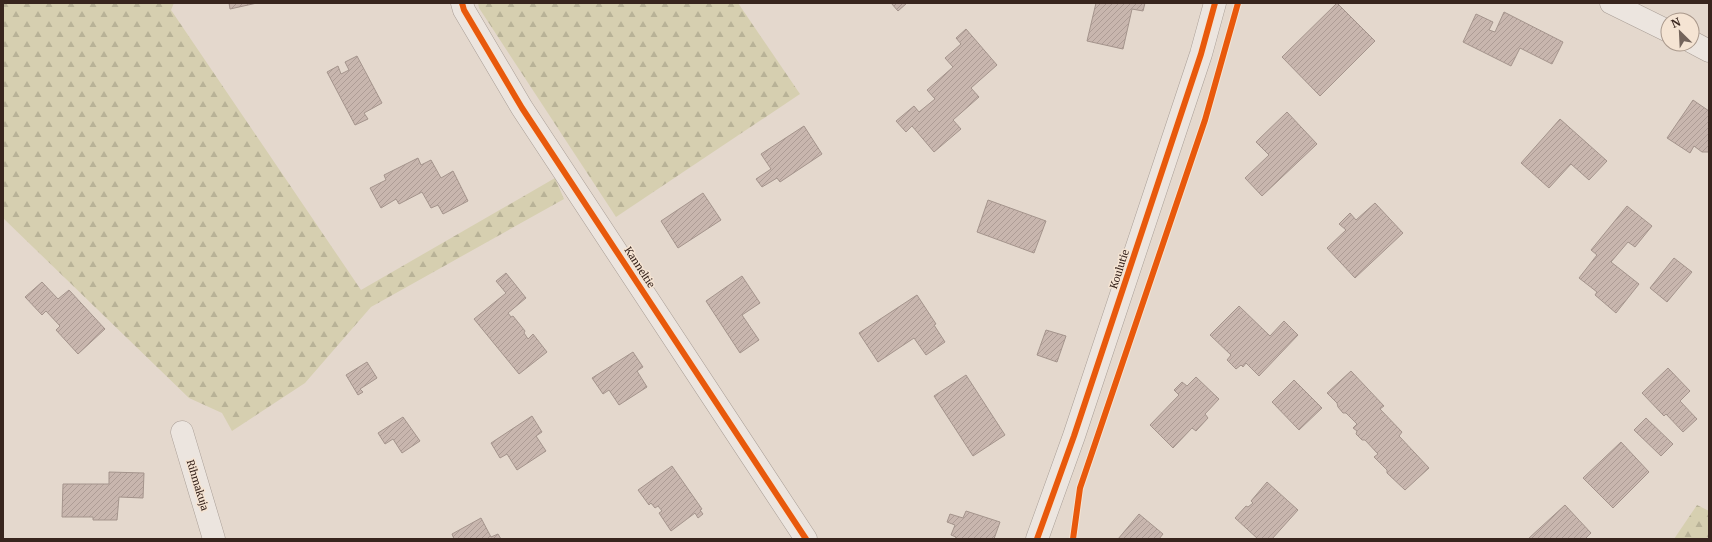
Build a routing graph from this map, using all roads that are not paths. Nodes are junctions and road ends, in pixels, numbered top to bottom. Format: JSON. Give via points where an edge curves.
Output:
{"nodes":[{"id":1,"x":462,"y":3,"type":"edge"},
{"id":2,"x":1215,"y":3,"type":"edge"},
{"id":3,"x":1611,"y":3,"type":"edge"},
{"id":4,"x":1660,"y":27,"type":"edge"},
{"id":5,"x":1700,"y":46,"type":"edge"},
{"id":6,"x":1709,"y":51,"type":"edge"},
{"id":7,"x":182,"y":432,"type":"dead end"},
{"id":8,"x":214,"y":539,"type":"edge"},
{"id":9,"x":806,"y":539,"type":"edge"},
{"id":10,"x":1037,"y":539,"type":"edge"}],
"edges":[{"from":1,"to":9,"type":"street","name":"Kanneltie","via":[[522,108]]},
{"from":2,"to":10,"type":"street","name":"Koulutie","via":[[1201,54],[1077,429]]},
{"from":3,"to":4,"type":"street"},
{"from":5,"to":6,"type":"street"},
{"from":7,"to":8,"type":"street","name":"Rihmakuja"}]}
